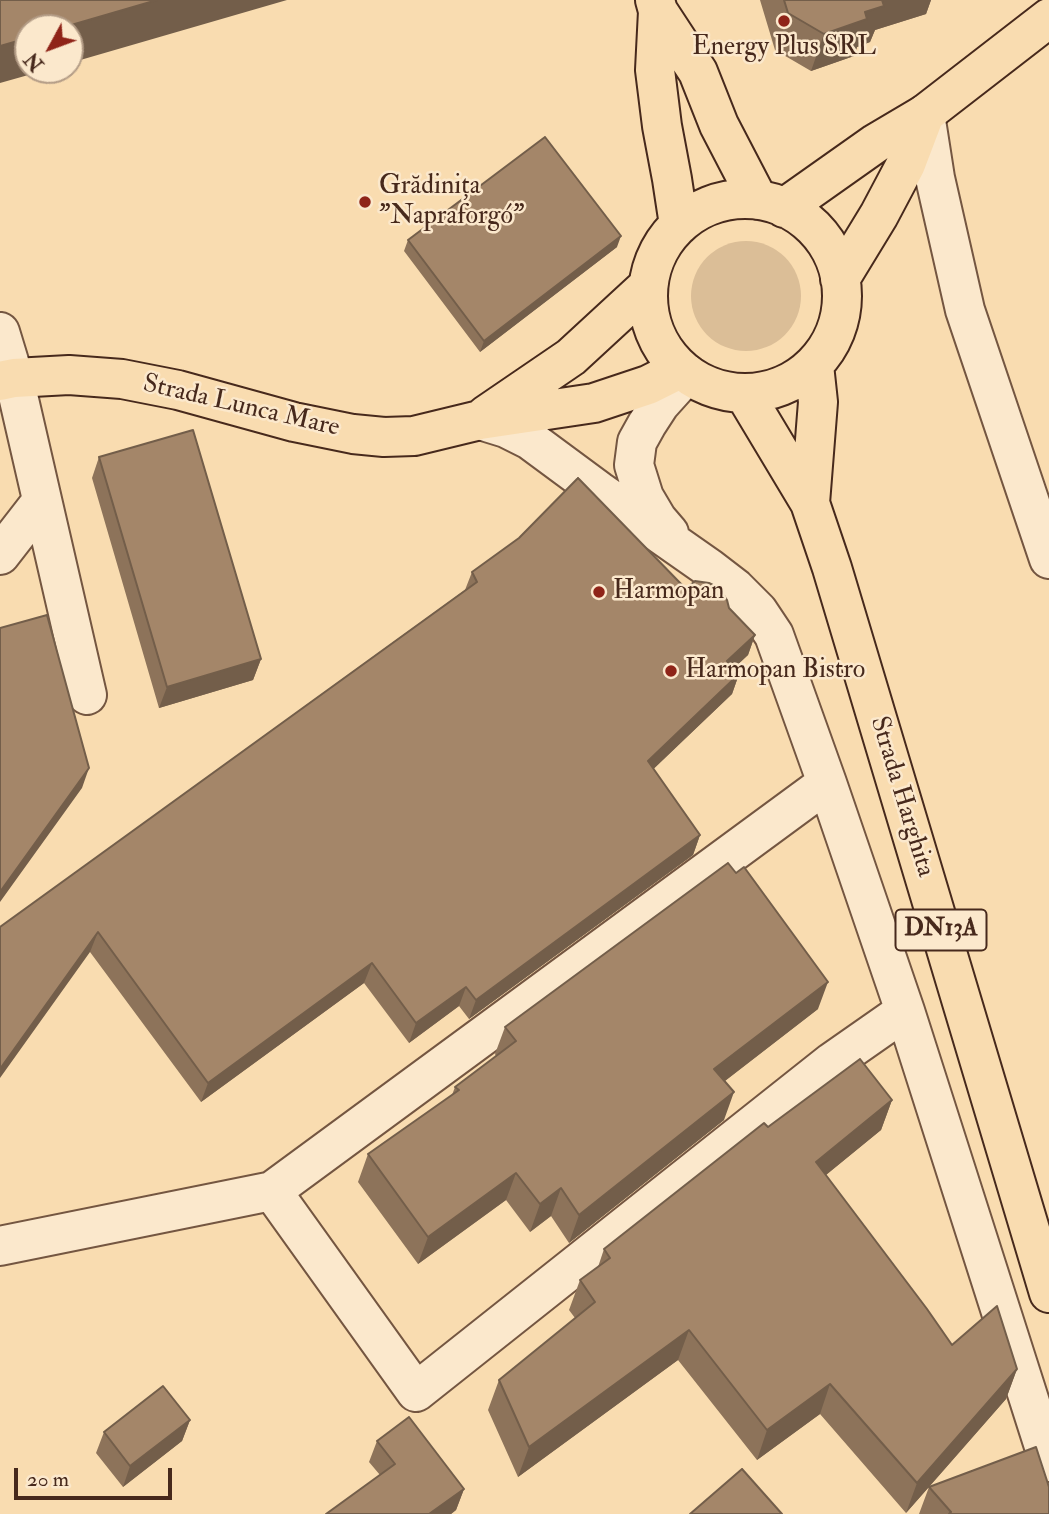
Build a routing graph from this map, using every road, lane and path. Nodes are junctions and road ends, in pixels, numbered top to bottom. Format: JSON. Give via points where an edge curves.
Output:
{"nodes":[{"id":1,"x":656,"y":6,"type":"edge"},
{"id":2,"x":1044,"y":33,"type":"edge"},
{"id":3,"x":925,"y":114,"type":"junction"},
{"id":4,"x":771,"y":204,"type":"junction"},
{"id":5,"x":679,"y":225,"type":"junction"},
{"id":6,"x":840,"y":279,"type":"junction"},
{"id":7,"x":648,"y":286,"type":"junction"},
{"id":8,"x":0,"y":332,"type":"edge"},
{"id":9,"x":814,"y":365,"type":"junction"},
{"id":10,"x":684,"y":371,"type":"junction"},
{"id":11,"x":7,"y":379,"type":"edge"},
{"id":12,"x":744,"y":393,"type":"junction"},
{"id":13,"x":480,"y":419,"type":"junction"},
{"id":14,"x":42,"y":501,"type":"junction"},
{"id":15,"x":810,"y":503,"type":"junction"},
{"id":16,"x":685,"y":550,"type":"junction"},
{"id":17,"x":0,"y":555,"type":"edge"},
{"id":18,"x":1049,"y":559,"type":"edge"},
{"id":19,"x":87,"y":695,"type":"dead end"},
{"id":20,"x":827,"y":783,"type":"junction"},
{"id":21,"x":905,"y":1010,"type":"junction"},
{"id":22,"x":272,"y":1191,"type":"junction"},
{"id":23,"x":0,"y":1246,"type":"edge"},
{"id":24,"x":1049,"y":1293,"type":"edge"},
{"id":25,"x":1049,"y":1462,"type":"edge"}],
"edges":[{"from":1,"to":4,"type":"main road","via":[[698,72],[719,125]]},
{"from":1,"to":5,"type":"main road","via":[[655,70]]},
{"from":2,"to":3,"type":"main road"},
{"from":3,"to":4,"type":"main road"},
{"from":3,"to":6,"type":"main road","via":[[879,215]]},
{"from":3,"to":18,"type":"street","via":[[965,310]]},
{"from":4,"to":5,"type":"main road","via":[[743,198],[716,203]]},
{"from":4,"to":6,"type":"main road","via":[[821,236]]},
{"from":5,"to":7,"type":"main road","via":[[657,253]]},
{"from":6,"to":9,"type":"main road","via":[[838,324]]},
{"from":7,"to":10,"type":"main road","via":[[656,335]]},
{"from":7,"to":13,"type":"main road","name":"Strada Lunca Mare","via":[[571,356]]},
{"from":8,"to":11,"type":"street"},
{"from":9,"to":12,"type":"main road","via":[[782,387]]},
{"from":9,"to":15,"type":"main road","name":"Strada Harghita","number":"DN13A","via":[[818,402]]},
{"from":10,"to":12,"type":"main road","via":[[700,383]]},
{"from":10,"to":13,"type":"main road","name":"Strada Lunca Mare","via":[[594,403]]},
{"from":10,"to":16,"type":"street","via":[[646,424],[637,442],[634,465],[657,519]]},
{"from":11,"to":13,"type":"main road","name":"Strada Lunca Mare","via":[[69,375],[122,379],[294,422],[384,437],[414,436]]},
{"from":11,"to":14,"type":"street"},
{"from":12,"to":15,"type":"main road","name":"Strada Harghita","number":"DN13A"},
{"from":13,"to":16,"type":"street","via":[[530,440]]},
{"from":14,"to":17,"type":"street"},
{"from":14,"to":19,"type":"street"},
{"from":15,"to":24,"type":"main road","name":"Strada Harghita","number":"DN13A"},
{"from":16,"to":20,"type":"street","via":[[735,588],[774,635]]},
{"from":20,"to":21,"type":"street"},
{"from":20,"to":22,"type":"street"},
{"from":21,"to":22,"type":"street","via":[[821,1070],[416,1392]]},
{"from":21,"to":25,"type":"street"},
{"from":22,"to":23,"type":"street"}]}
